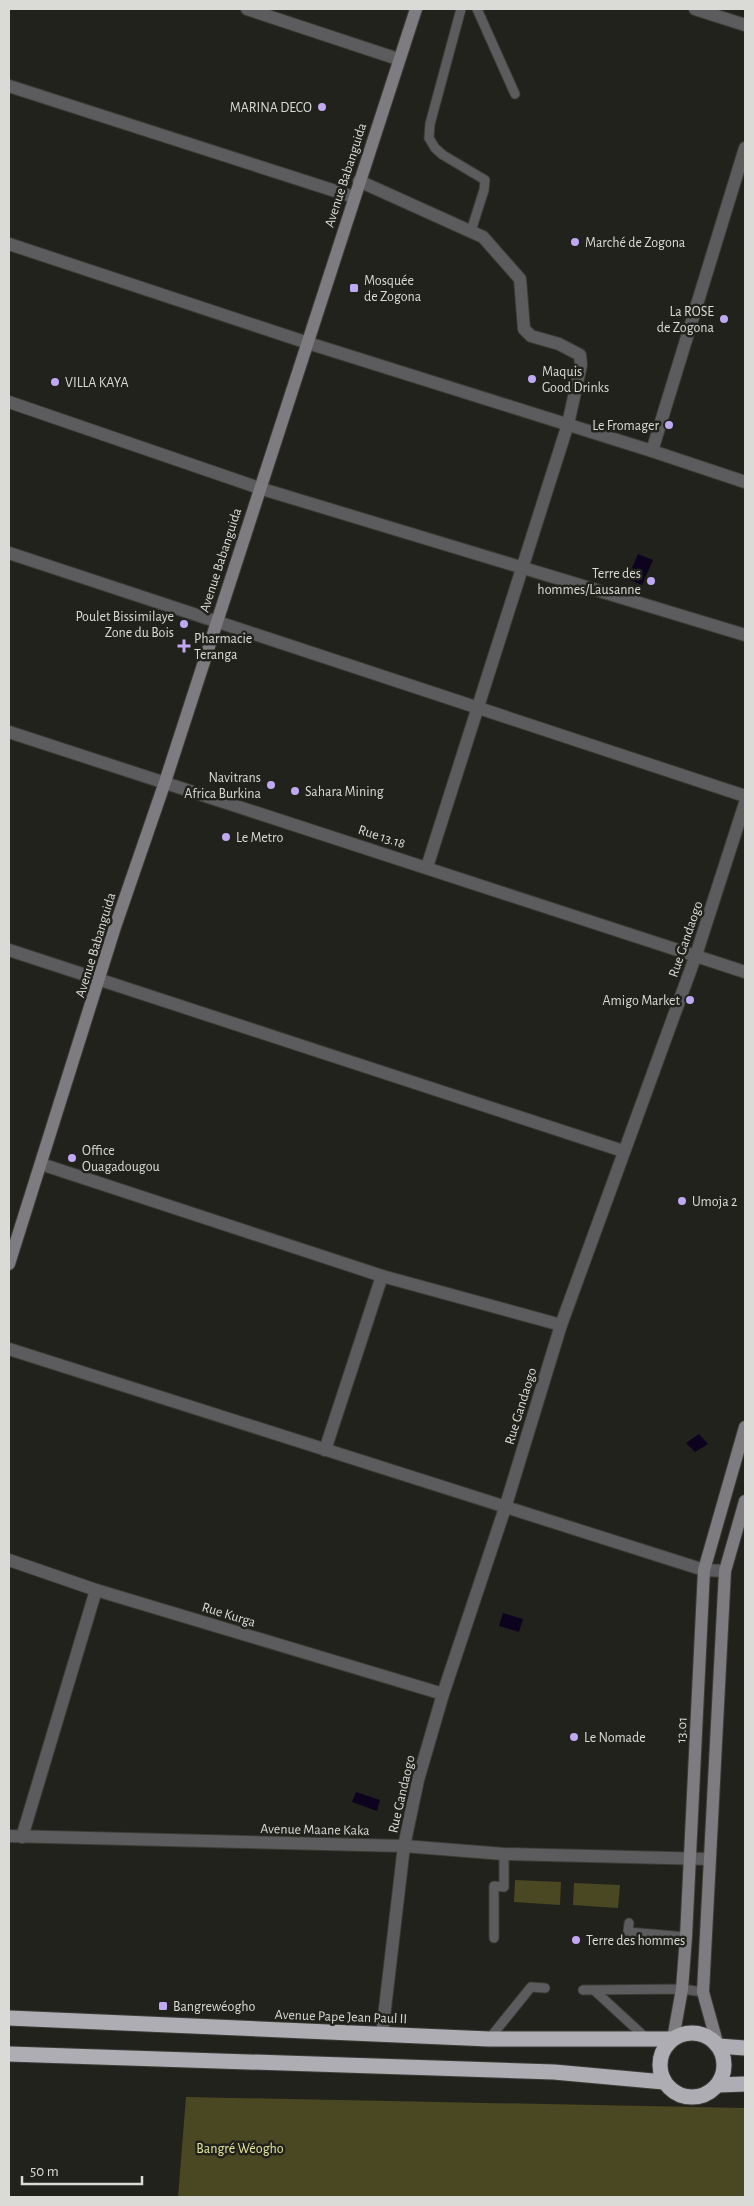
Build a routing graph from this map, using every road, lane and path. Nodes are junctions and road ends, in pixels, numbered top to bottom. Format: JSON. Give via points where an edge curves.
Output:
{"nodes":[{"id":1,"x":247,"y":9,"type":"edge"},
{"id":2,"x":416,"y":9,"type":"edge"},
{"id":3,"x":461,"y":9,"type":"edge"},
{"id":4,"x":477,"y":9,"type":"edge"},
{"id":5,"x":702,"y":10,"type":"edge"},
{"id":6,"x":745,"y":26,"type":"edge"},
{"id":7,"x":398,"y":59,"type":"junction"},
{"id":8,"x":9,"y":86,"type":"edge"},
{"id":9,"x":514,"y":94,"type":"dead end"},
{"id":10,"x":745,"y":148,"type":"edge"},
{"id":11,"x":359,"y":181,"type":"junction"},
{"id":12,"x":354,"y":197,"type":"junction"},
{"id":13,"x":471,"y":231,"type":"junction"},
{"id":14,"x":9,"y":244,"type":"edge"},
{"id":15,"x":308,"y":343,"type":"junction"},
{"id":16,"x":9,"y":402,"type":"edge"},
{"id":17,"x":568,"y":424,"type":"junction"},
{"id":18,"x":652,"y":450,"type":"junction"},
{"id":19,"x":745,"y":482,"type":"edge"},
{"id":20,"x":259,"y":488,"type":"junction"},
{"id":21,"x":9,"y":553,"type":"edge"},
{"id":22,"x":523,"y":569,"type":"junction"},
{"id":23,"x":216,"y":621,"type":"junction"},
{"id":24,"x":745,"y":635,"type":"edge"},
{"id":25,"x":477,"y":707,"type":"junction"},
{"id":26,"x":9,"y":732,"type":"edge"},
{"id":27,"x":166,"y":782,"type":"junction"},
{"id":28,"x":745,"y":796,"type":"edge"},
{"id":29,"x":745,"y":802,"type":"edge"},
{"id":30,"x":427,"y":867,"type":"junction"},
{"id":31,"x":9,"y":950,"type":"edge"},
{"id":32,"x":696,"y":955,"type":"junction"},
{"id":33,"x":745,"y":972,"type":"edge"},
{"id":34,"x":100,"y":978,"type":"junction"},
{"id":35,"x":623,"y":1151,"type":"junction"},
{"id":36,"x":41,"y":1164,"type":"junction"},
{"id":37,"x":9,"y":1264,"type":"edge"},
{"id":38,"x":382,"y":1276,"type":"junction"},
{"id":39,"x":560,"y":1325,"type":"junction"},
{"id":40,"x":9,"y":1349,"type":"edge"},
{"id":41,"x":745,"y":1427,"type":"edge"},
{"id":42,"x":325,"y":1450,"type":"junction"},
{"id":43,"x":744,"y":1507,"type":"edge"},
{"id":44,"x":505,"y":1508,"type":"junction"},
{"id":45,"x":9,"y":1560,"type":"edge"},
{"id":46,"x":704,"y":1570,"type":"junction"},
{"id":47,"x":725,"y":1571,"type":"junction"},
{"id":48,"x":96,"y":1590,"type":"junction"},
{"id":49,"x":442,"y":1694,"type":"junction"},
{"id":50,"x":9,"y":1836,"type":"edge"},
{"id":51,"x":22,"y":1837,"type":"junction"},
{"id":52,"x":404,"y":1846,"type":"junction"},
{"id":53,"x":504,"y":1854,"type":"junction"},
{"id":54,"x":690,"y":1858,"type":"junction"},
{"id":55,"x":710,"y":1859,"type":"junction"},
{"id":56,"x":629,"y":1923,"type":"dead end"},
{"id":57,"x":686,"y":1937,"type":"junction"},
{"id":58,"x":494,"y":1938,"type":"dead end"},
{"id":59,"x":545,"y":1988,"type":"dead end"},
{"id":60,"x":682,"y":1989,"type":"junction"},
{"id":61,"x":583,"y":1990,"type":"dead end"},
{"id":62,"x":595,"y":1990,"type":"junction"},
{"id":63,"x":703,"y":1992,"type":"junction"},
{"id":64,"x":9,"y":2018,"type":"edge"},
{"id":65,"x":382,"y":2034,"type":"junction"},
{"id":66,"x":489,"y":2039,"type":"junction"},
{"id":67,"x":647,"y":2039,"type":"junction"},
{"id":68,"x":673,"y":2039,"type":"junction"},
{"id":69,"x":718,"y":2046,"type":"junction"},
{"id":70,"x":745,"y":2048,"type":"edge"},
{"id":71,"x":9,"y":2054,"type":"edge"},
{"id":72,"x":664,"y":2082,"type":"junction"},
{"id":73,"x":745,"y":2084,"type":"edge"},
{"id":74,"x":717,"y":2085,"type":"junction"}],
"edges":[{"from":1,"to":7,"type":"street"},
{"from":2,"to":7,"type":"street","name":"Avenue Babanguida"},
{"from":3,"to":13,"type":"lane","via":[[429,138],[443,155],[484,180]]},
{"from":4,"to":9,"type":"lane"},
{"from":5,"to":6,"type":"street"},
{"from":7,"to":11,"type":"street","name":"Avenue Babanguida"},
{"from":8,"to":12,"type":"street"},
{"from":10,"to":18,"type":"street"},
{"from":11,"to":12,"type":"street","name":"Avenue Babanguida"},
{"from":11,"to":13,"type":"street"},
{"from":12,"to":15,"type":"street","name":"Avenue Babanguida"},
{"from":13,"to":17,"type":"street","via":[[483,237],[520,279],[524,330],[531,336],[559,344],[580,355],[581,365]]},
{"from":14,"to":15,"type":"street"},
{"from":15,"to":17,"type":"street"},
{"from":15,"to":20,"type":"street","name":"Avenue Babanguida"},
{"from":16,"to":20,"type":"street"},
{"from":17,"to":18,"type":"street"},
{"from":17,"to":22,"type":"street"},
{"from":18,"to":19,"type":"street"},
{"from":20,"to":22,"type":"street"},
{"from":20,"to":23,"type":"street","name":"Avenue Babanguida"},
{"from":21,"to":23,"type":"street"},
{"from":22,"to":24,"type":"street"},
{"from":22,"to":25,"type":"street"},
{"from":23,"to":25,"type":"street"},
{"from":23,"to":27,"type":"street","name":"Avenue Babanguida"},
{"from":25,"to":28,"type":"street"},
{"from":25,"to":30,"type":"street"},
{"from":26,"to":27,"type":"street","name":"Rue 13.18"},
{"from":27,"to":30,"type":"street","name":"Rue 13.18"},
{"from":27,"to":34,"type":"street","name":"Avenue Babanguida"},
{"from":29,"to":32,"type":"street","name":"Rue Gandaogo"},
{"from":30,"to":32,"type":"street","name":"Rue 13.18"},
{"from":31,"to":34,"type":"street"},
{"from":32,"to":33,"type":"street","name":"Rue 13.18"},
{"from":32,"to":35,"type":"street","name":"Rue Gandaogo"},
{"from":34,"to":35,"type":"street"},
{"from":34,"to":36,"type":"street","name":"Avenue Babanguida"},
{"from":35,"to":39,"type":"street","name":"Rue Gandaogo"},
{"from":36,"to":37,"type":"street","name":"Avenue Babanguida"},
{"from":36,"to":38,"type":"street"},
{"from":38,"to":39,"type":"street"},
{"from":38,"to":42,"type":"street"},
{"from":39,"to":44,"type":"street","name":"Rue Gandaogo"},
{"from":40,"to":42,"type":"street"},
{"from":41,"to":46,"type":"street","name":"13.01"},
{"from":42,"to":44,"type":"street"},
{"from":43,"to":47,"type":"street"},
{"from":44,"to":46,"type":"street"},
{"from":44,"to":49,"type":"street","name":"Rue Gandaogo"},
{"from":45,"to":48,"type":"street","name":"Rue Kurga"},
{"from":46,"to":47,"type":"street"},
{"from":46,"to":54,"type":"street","name":"13.01"},
{"from":47,"to":55,"type":"street"},
{"from":48,"to":49,"type":"street","name":"Rue Kurga"},
{"from":48,"to":51,"type":"street"},
{"from":49,"to":52,"type":"street","name":"Rue Gandaogo"},
{"from":50,"to":51,"type":"street","name":"Avenue Maane Kaka"},
{"from":51,"to":52,"type":"street","name":"Avenue Maane Kaka"},
{"from":52,"to":53,"type":"street","name":"Avenue Maane Kaka"},
{"from":52,"to":65,"type":"street","name":"Rue Gandaogo"},
{"from":53,"to":54,"type":"street","name":"Avenue Maane Kaka"},
{"from":53,"to":58,"type":"lane","via":[[504,1887],[494,1886]]},
{"from":54,"to":55,"type":"street","name":"Avenue Maane Kaka"},
{"from":54,"to":57,"type":"street","name":"13.01"},
{"from":55,"to":63,"type":"street"},
{"from":56,"to":57,"type":"lane","via":[[628,1932]]},
{"from":57,"to":60,"type":"street","name":"13.01"},
{"from":59,"to":66,"type":"lane","via":[[530,1987]]},
{"from":60,"to":62,"type":"lane"},
{"from":60,"to":63,"type":"lane"},
{"from":60,"to":68,"type":"street","name":"13.01"},
{"from":61,"to":62,"type":"lane"},
{"from":62,"to":67,"type":"lane"},
{"from":63,"to":69,"type":"street"},
{"from":64,"to":65,"type":"highway","name":"Avenue Pape Jean Paul II"},
{"from":65,"to":66,"type":"highway","name":"Avenue Pape Jean Paul II"},
{"from":66,"to":67,"type":"highway","name":"Avenue Pape Jean Paul II"},
{"from":67,"to":68,"type":"highway","name":"Avenue Pape Jean Paul II"},
{"from":68,"to":69,"type":"highway","name":"Avenue Pape Jean Paul II","via":[[682,2034],[702,2034]]},
{"from":68,"to":72,"type":"highway","via":[[660,2059]]},
{"from":69,"to":70,"type":"highway","name":"Avenue Pape Jean Paul II"},
{"from":69,"to":74,"type":"highway","via":[[724,2066]]},
{"from":71,"to":72,"type":"highway","via":[[554,2072]]},
{"from":72,"to":74,"type":"highway","via":[[680,2096],[690,2098],[700,2097]]},
{"from":73,"to":74,"type":"highway"}]}
